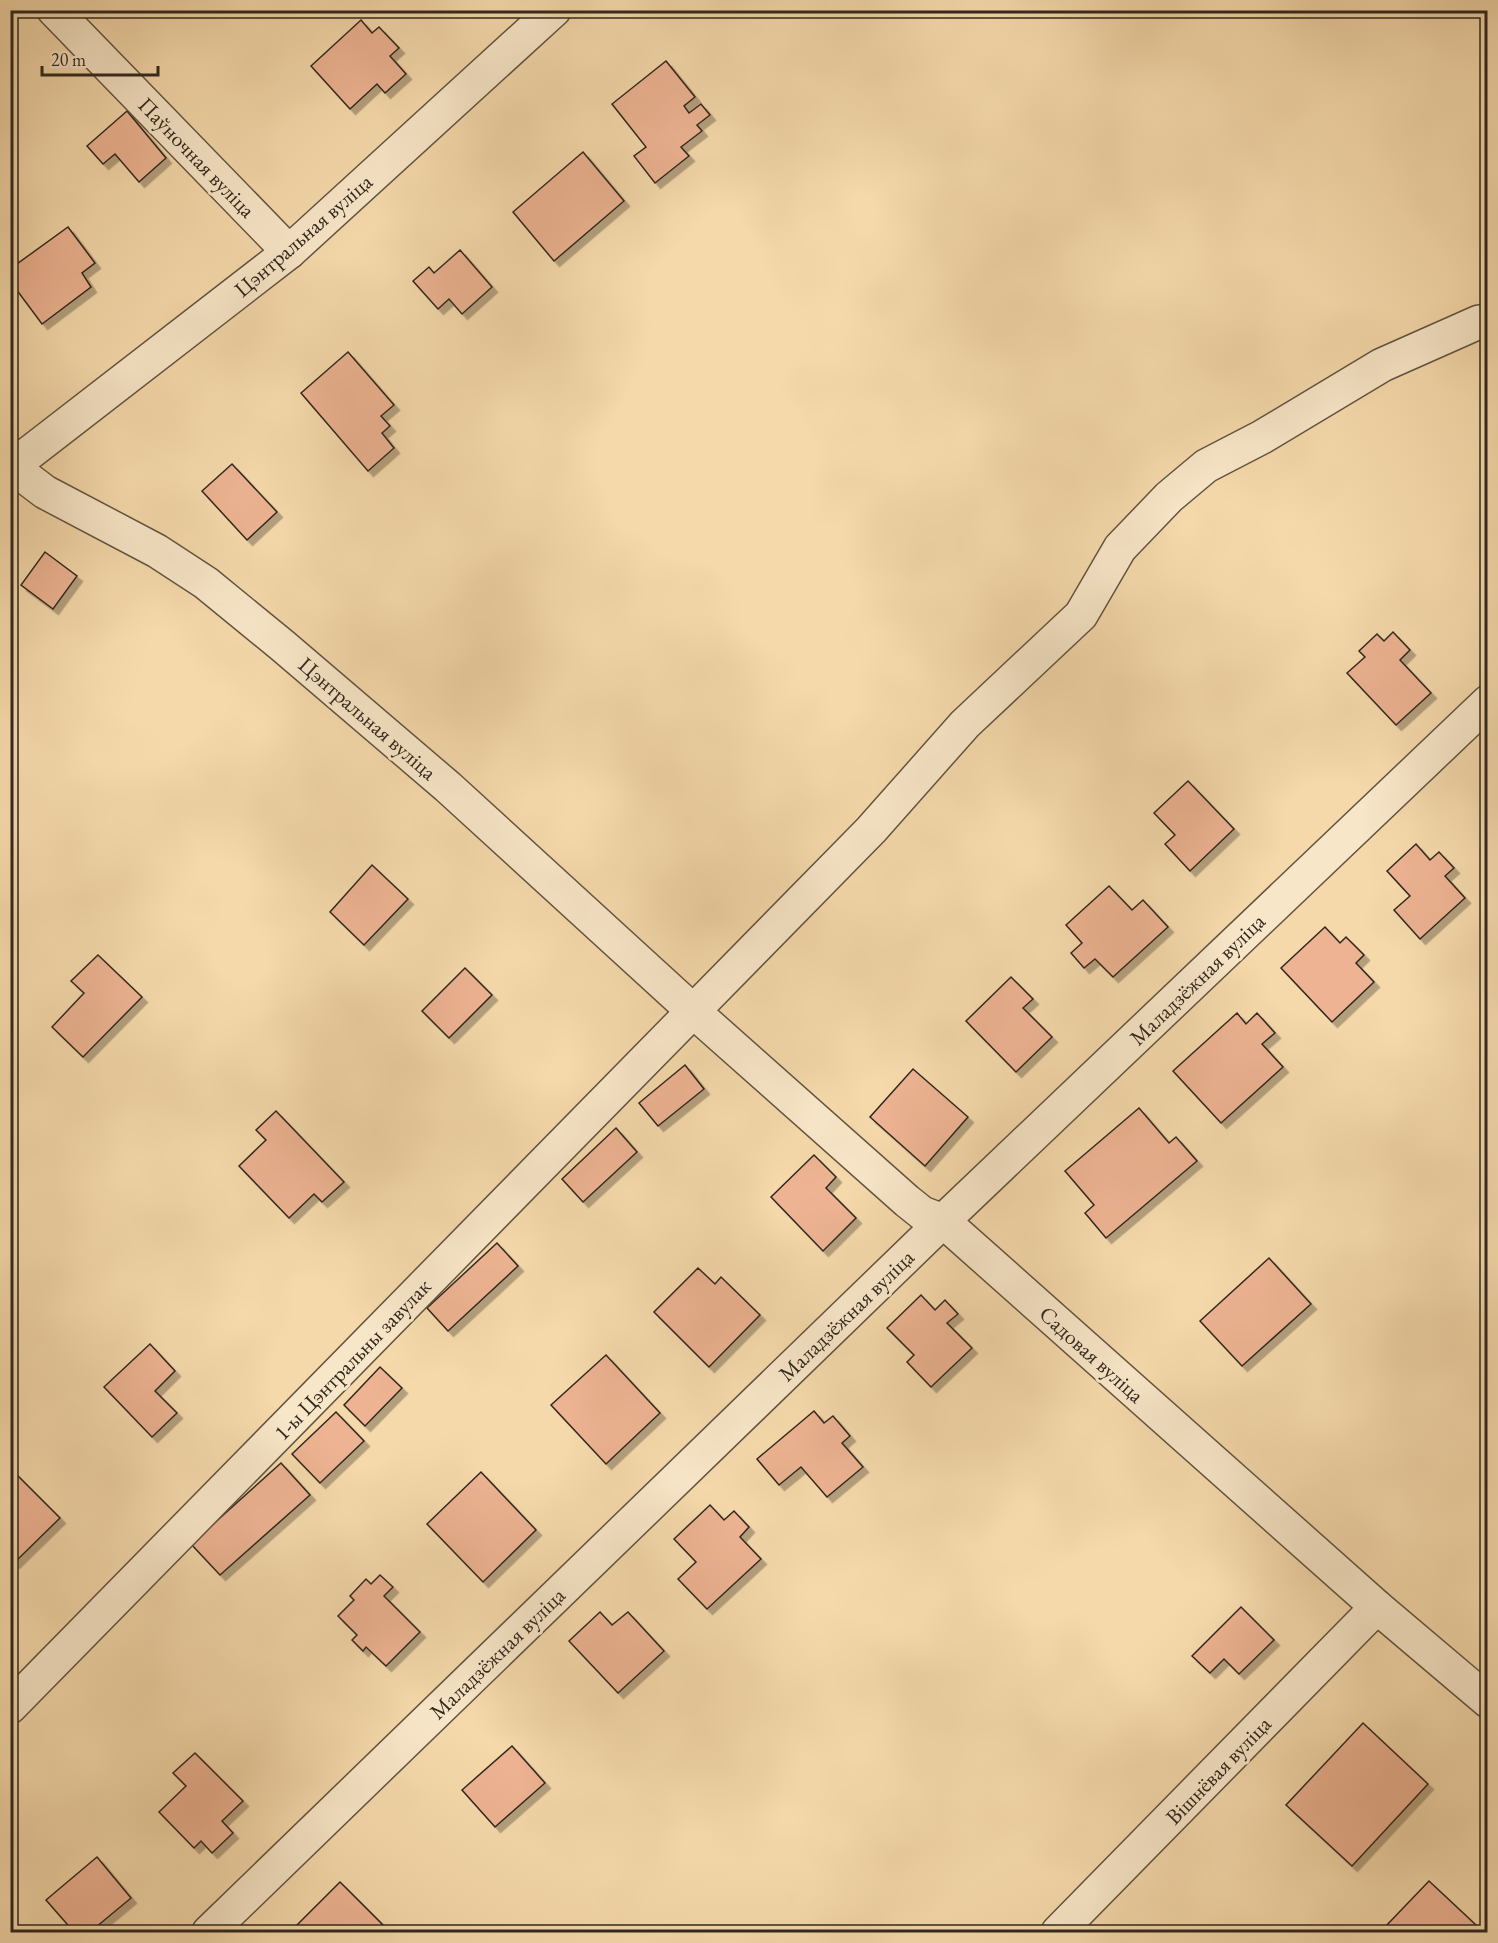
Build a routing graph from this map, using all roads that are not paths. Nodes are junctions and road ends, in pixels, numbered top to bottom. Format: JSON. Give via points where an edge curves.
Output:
{"nodes":[{"id":1,"x":54,"y":10,"type":"edge"},
{"id":2,"x":554,"y":10,"type":"edge"},
{"id":3,"x":289,"y":252,"type":"junction"},
{"id":4,"x":1479,"y":322,"type":"dead end"},
{"id":5,"x":11,"y":468,"type":"edge"},
{"id":6,"x":1488,"y":702,"type":"edge"},
{"id":7,"x":693,"y":1011,"type":"junction"},
{"id":8,"x":943,"y":1221,"type":"junction"},
{"id":9,"x":1377,"y":1607,"type":"junction"},
{"id":10,"x":1488,"y":1701,"type":"edge"},
{"id":11,"x":10,"y":1707,"type":"edge"},
{"id":12,"x":209,"y":1932,"type":"edge"},
{"id":13,"x":1059,"y":1932,"type":"edge"}],
"edges":[{"from":1,"to":3,"type":"street","name":"Паўночная вуліца"},
{"from":2,"to":3,"type":"street","name":"Цэнтральная вуліца"},
{"from":3,"to":5,"type":"street","name":"Цэнтральная вуліца"},
{"from":4,"to":7,"type":"street","name":"1-ы Цэнтральны завулак","via":[[1382,365],[1206,466],[1169,497],[1120,548],[1081,615],[965,724],[871,830]]},
{"from":5,"to":7,"type":"street","name":"Цэнтральная вуліца","via":[[45,492],[157,550],[206,583],[448,787]]},
{"from":6,"to":8,"type":"street","name":"Маладзёжная вуліца"},
{"from":7,"to":8,"type":"street","name":"Садовая вуліца","via":[[907,1201],[922,1213]]},
{"from":7,"to":11,"type":"street","name":"1-ы Цэнтральны завулак"},
{"from":8,"to":9,"type":"street","name":"Садовая вуліца"},
{"from":8,"to":12,"type":"street","name":"Маладзёжная вуліца"},
{"from":9,"to":10,"type":"street","name":"Садовая вуліца"},
{"from":9,"to":13,"type":"street","name":"Вішнёвая вуліца"}]}
